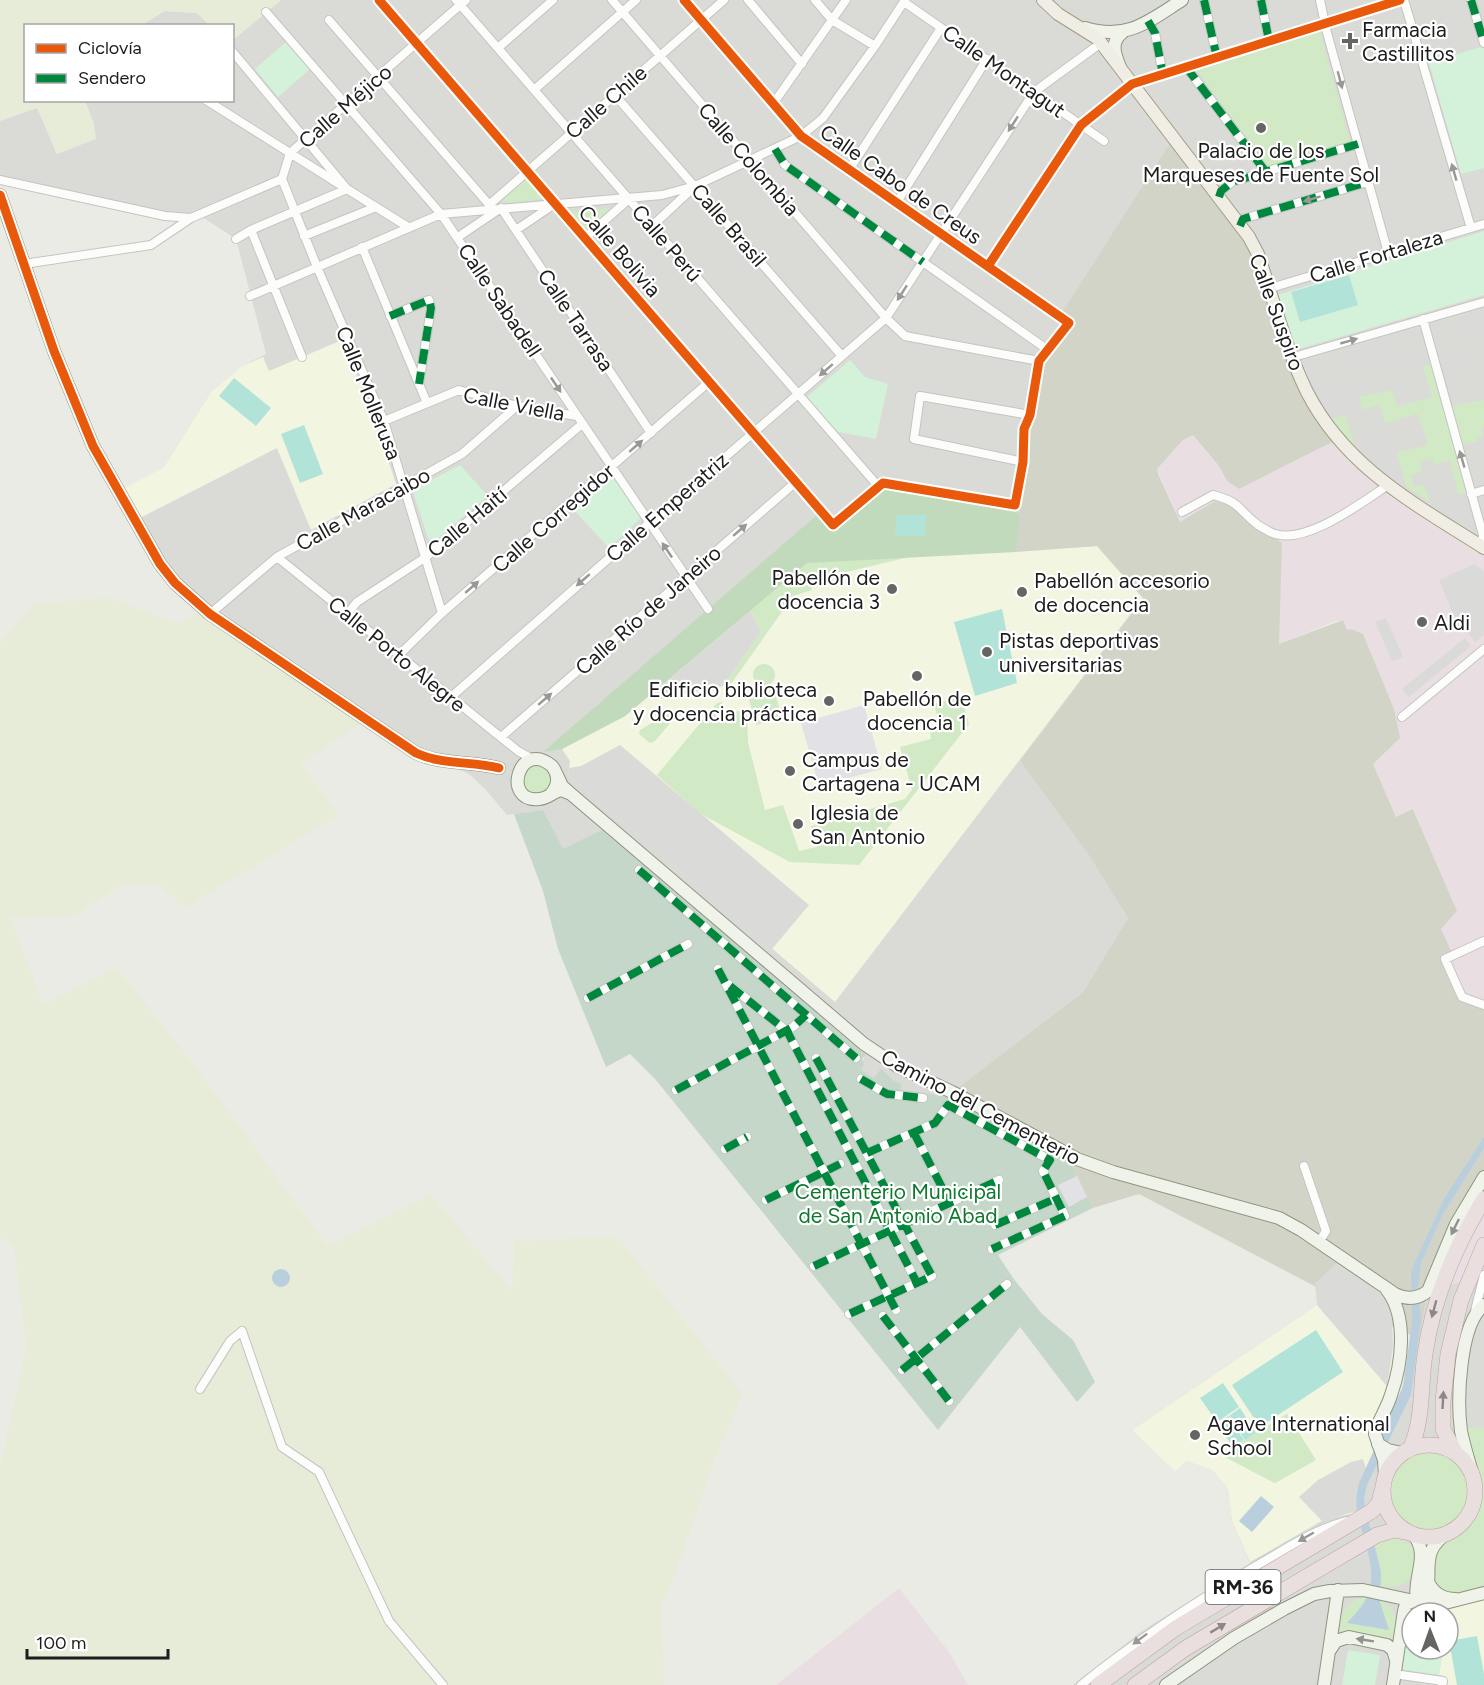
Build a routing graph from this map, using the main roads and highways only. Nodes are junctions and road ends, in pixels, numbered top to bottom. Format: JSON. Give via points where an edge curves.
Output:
{"nodes":[{"id":1,"x":1043,"y":0,"type":"edge"},
{"id":2,"x":1182,"y":0,"type":"edge"},
{"id":3,"x":1122,"y":33,"type":"junction"},
{"id":4,"x":1102,"y":38,"type":"junction"},
{"id":5,"x":1121,"y":70,"type":"junction"},
{"id":6,"x":0,"y":195,"type":"edge"},
{"id":7,"x":1483,"y":547,"type":"edge"},
{"id":8,"x":523,"y":769,"type":"junction"},
{"id":9,"x":557,"y":775,"type":"junction"},
{"id":10,"x":551,"y":794,"type":"junction"},
{"id":11,"x":571,"y":794,"type":"junction"},
{"id":12,"x":1484,"y":1177,"type":"edge"},
{"id":13,"x":1484,"y":1199,"type":"edge"},
{"id":14,"x":1484,"y":1245,"type":"edge"},
{"id":15,"x":1384,"y":1286,"type":"junction"},
{"id":16,"x":1419,"y":1296,"type":"junction"},
{"id":17,"x":1484,"y":1305,"type":"edge"},
{"id":18,"x":1400,"y":1331,"type":"junction"},
{"id":19,"x":1378,"y":1444,"type":"junction"},
{"id":20,"x":1406,"y":1451,"type":"junction"},
{"id":21,"x":1458,"y":1454,"type":"junction"},
{"id":22,"x":1473,"y":1476,"type":"junction"},
{"id":23,"x":1384,"y":1482,"type":"junction"},
{"id":24,"x":1450,"y":1532,"type":"junction"},
{"id":25,"x":1411,"y":1534,"type":"junction"},
{"id":26,"x":1423,"y":1576,"type":"junction"},
{"id":27,"x":1338,"y":1590,"type":"junction"},
{"id":28,"x":1484,"y":1593,"type":"edge"},
{"id":29,"x":1387,"y":1594,"type":"junction"},
{"id":30,"x":1464,"y":1599,"type":"junction"},
{"id":31,"x":1415,"y":1601,"type":"joint"},
{"id":32,"x":1455,"y":1601,"type":"edge"},
{"id":33,"x":1400,"y":1637,"type":"edge"},
{"id":34,"x":1329,"y":1651,"type":"junction"},
{"id":35,"x":1396,"y":1661,"type":"junction"},
{"id":36,"x":1394,"y":1679,"type":"edge"},
{"id":37,"x":1098,"y":1685,"type":"edge"},
{"id":38,"x":1135,"y":1685,"type":"edge"},
{"id":39,"x":1166,"y":1685,"type":"edge"},
{"id":40,"x":1324,"y":1685,"type":"edge"}],
"edges":[{"from":1,"to":4,"type":"main road","name":"Calle Suspiro","via":[[1073,24]]},
{"from":2,"to":3,"type":"main road"},
{"from":3,"to":4,"type":"main road"},
{"from":3,"to":5,"type":"main road","via":[[1114,46]]},
{"from":4,"to":5,"type":"main road","name":"Calle Suspiro"},
{"from":5,"to":7,"type":"main road","name":"Calle Suspiro","via":[[1254,245],[1306,391],[1329,426],[1362,465],[1387,486]]},
{"from":6,"to":8,"type":"main road","via":[[54,351],[93,446],[160,564],[175,583],[210,614],[416,753],[437,761]]},
{"from":8,"to":9,"type":"main road","via":[[548,762]]},
{"from":8,"to":10,"type":"main road","via":[[521,791],[530,798]]},
{"from":9,"to":10,"type":"main road"},
{"from":9,"to":11,"type":"main road","name":"Camino del Cementerio"},
{"from":10,"to":11,"type":"main road","via":[[561,790]]},
{"from":11,"to":15,"type":"main road","name":"Camino del Cementerio","via":[[848,1032],[897,1066],[1077,1159],[1128,1177],[1265,1213],[1290,1224]]},
{"from":12,"to":16,"type":"main road","one_way":true,"via":[[1456,1224],[1428,1291]]},
{"from":13,"to":20,"type":"highway","number":"RM-36","one_way":true,"via":[[1460,1242],[1437,1300],[1425,1355],[1418,1431]]},
{"from":21,"to":14,"type":"highway","one_way":true,"via":[[1443,1429],[1446,1368],[1461,1300]]},
{"from":15,"to":16,"type":"main road","name":"Camino del Cementerio","via":[[1403,1298]]},
{"from":15,"to":18,"type":"main road","via":[[1397,1307]]},
{"from":16,"to":18,"type":"main road","via":[[1407,1311]]},
{"from":17,"to":22,"type":"main road","via":[[1473,1318],[1464,1356],[1460,1401],[1461,1428]]},
{"from":18,"to":19,"type":"main road","via":[[1397,1373],[1375,1431]]},
{"from":19,"to":20,"type":"main road","via":[[1388,1450]]},
{"from":19,"to":23,"type":"main road","via":[[1384,1460]]},
{"from":20,"to":21,"type":"highway","via":[[1420,1445],[1436,1445]]},
{"from":20,"to":23,"type":"highway","number":"RM-36","via":[[1394,1461]]},
{"from":21,"to":22,"type":"highway"},
{"from":22,"to":24,"type":"highway","via":[[1471,1510]]},
{"from":23,"to":25,"type":"highway","via":[[1384,1503],[1389,1515]]},
{"from":23,"to":37,"type":"highway","number":"RM-36","via":[[1378,1506],[1176,1628]]},
{"from":24,"to":25,"type":"highway","number":"RM-36","via":[[1428,1537]]},
{"from":24,"to":26,"type":"main road","via":[[1432,1549]]},
{"from":25,"to":26,"type":"main road","via":[[1421,1548]]},
{"from":38,"to":25,"type":"highway","number":"RM-36","one_way":true,"via":[[1186,1648],[1377,1535],[1394,1530]]},
{"from":26,"to":29,"type":"main road","via":[[1407,1590]]},
{"from":26,"to":30,"type":"main road","via":[[1437,1594]]},
{"from":26,"to":31,"type":"main road","via":[[1426,1595]]},
{"from":27,"to":29,"type":"main road"},
{"from":27,"to":34,"type":"main road"},
{"from":27,"to":39,"type":"main road","via":[[1314,1594],[1284,1608]]},
{"from":28,"to":30,"type":"main road"},
{"from":29,"to":31,"type":"main road"},
{"from":30,"to":32,"type":"main road"},
{"from":33,"to":35,"type":"main road"},
{"from":35,"to":34,"type":"main road","one_way":true,"via":[[1387,1645],[1349,1637],[1336,1641]]},
{"from":34,"to":40,"type":"main road"},
{"from":35,"to":36,"type":"main road"}]}
